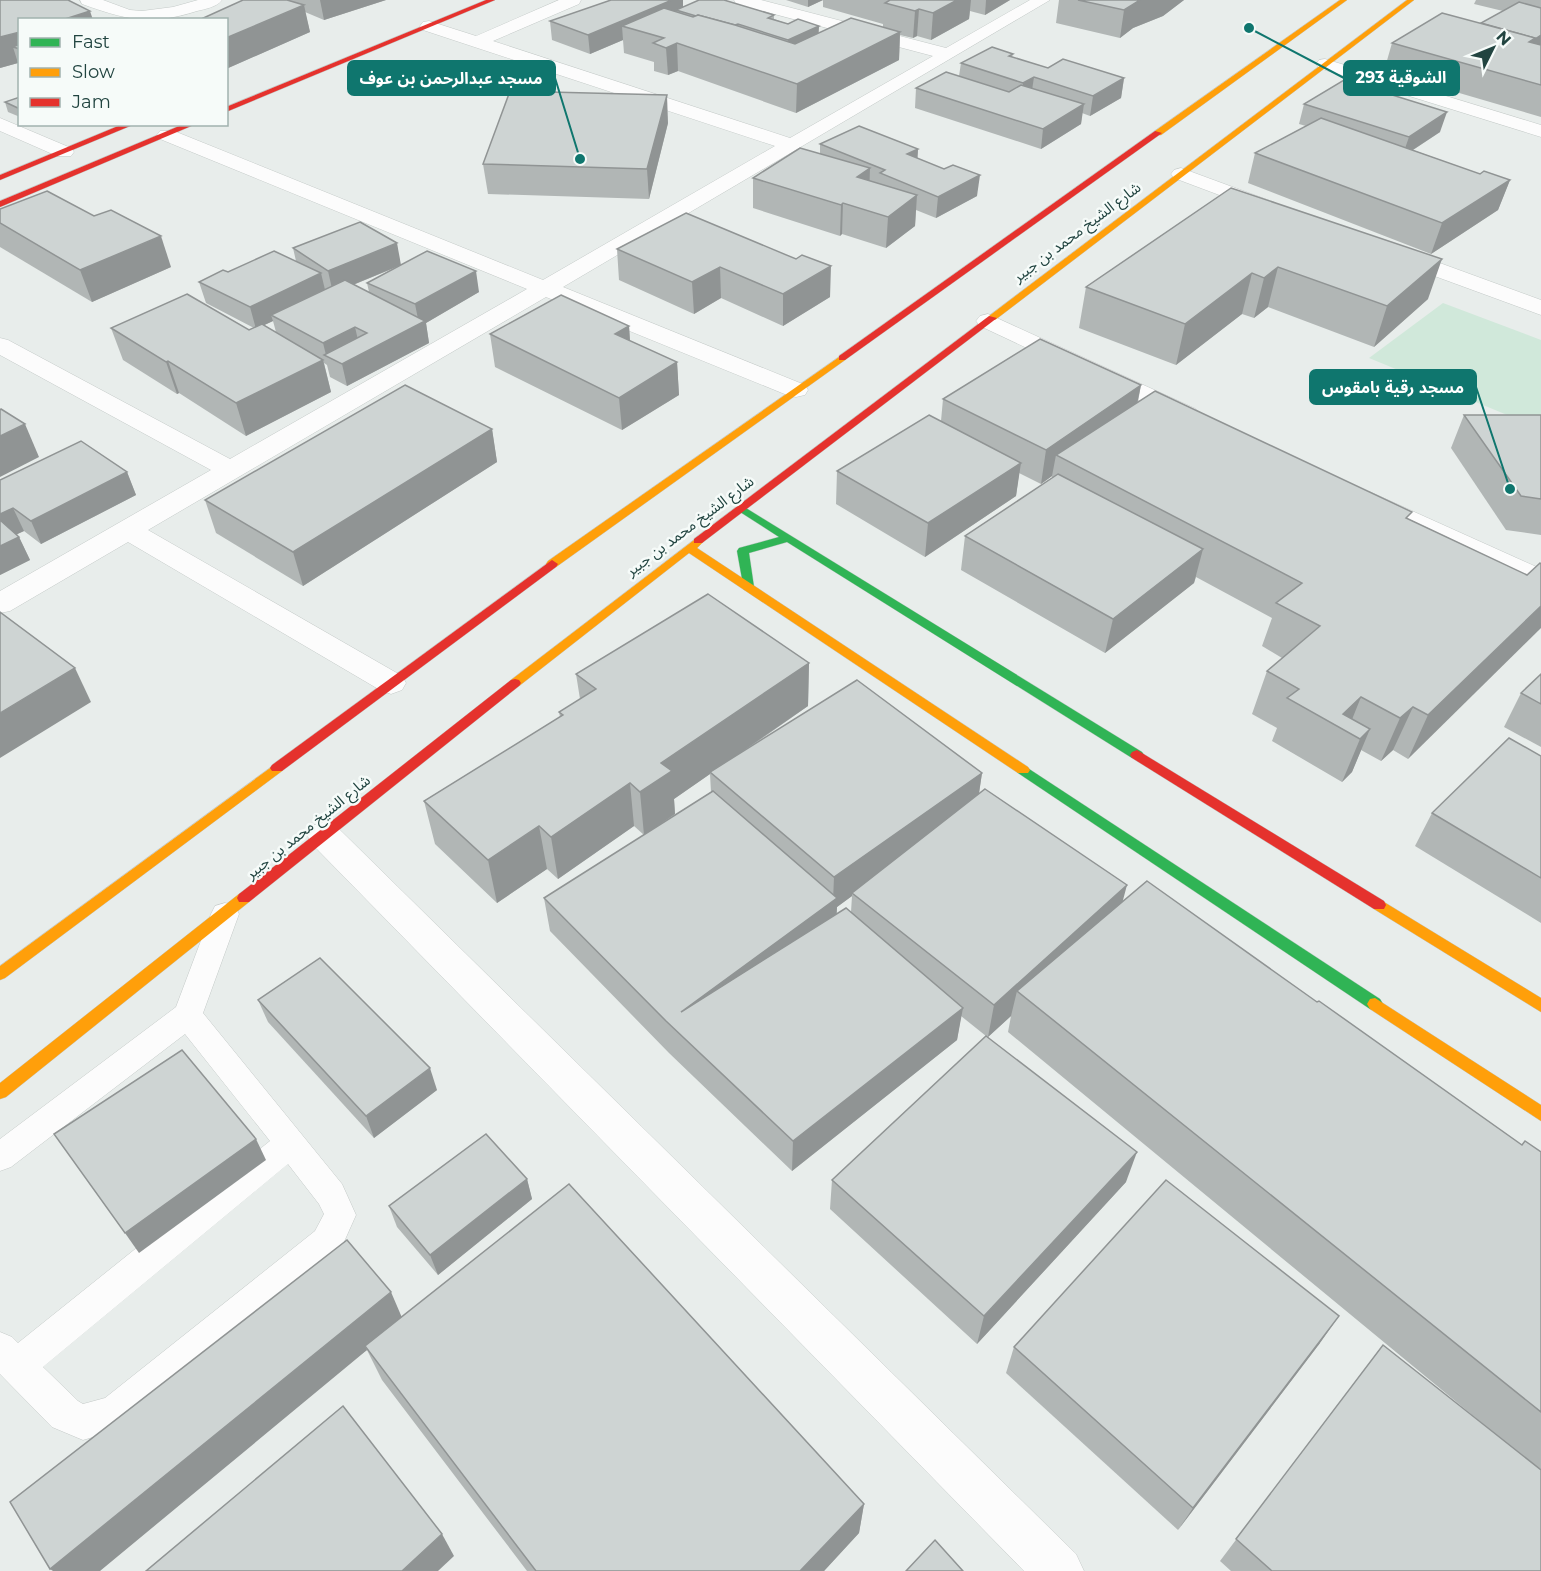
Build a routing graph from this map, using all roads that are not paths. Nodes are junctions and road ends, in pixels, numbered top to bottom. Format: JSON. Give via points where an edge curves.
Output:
{"nodes":[{"id":1,"x":88,"y":0,"type":"edge"},
{"id":2,"x":214,"y":0,"type":"edge"},
{"id":3,"x":492,"y":0,"type":"edge"},
{"id":4,"x":573,"y":0,"type":"edge"},
{"id":5,"x":742,"y":0,"type":"edge"},
{"id":6,"x":1042,"y":0,"type":"edge"},
{"id":7,"x":1344,"y":0,"type":"edge"},
{"id":8,"x":1411,"y":0,"type":"edge"},
{"id":9,"x":429,"y":26,"type":"junction"},
{"id":10,"x":477,"y":42,"type":"junction"},
{"id":11,"x":948,"y":54,"type":"junction"},
{"id":12,"x":1325,"y":64,"type":"junction"},
{"id":13,"x":228,"y":109,"type":"edge"},
{"id":14,"x":0,"y":124,"type":"edge"},
{"id":15,"x":126,"y":126,"type":"edge"},
{"id":16,"x":187,"y":126,"type":"edge"},
{"id":17,"x":1541,"y":131,"type":"edge"},
{"id":18,"x":167,"y":135,"type":"junction"},
{"id":19,"x":791,"y":145,"type":"junction"},
{"id":20,"x":64,"y":152,"type":"junction"},
{"id":21,"x":1181,"y":174,"type":"junction"},
{"id":22,"x":0,"y":178,"type":"edge"},
{"id":23,"x":0,"y":204,"type":"edge"},
{"id":24,"x":1290,"y":214,"type":"edge"},
{"id":25,"x":1377,"y":247,"type":"edge"},
{"id":26,"x":546,"y":288,"type":"junction"},
{"id":27,"x":1541,"y":308,"type":"edge"},
{"id":28,"x":988,"y":321,"type":"junction"},
{"id":29,"x":0,"y":345,"type":"edge"},
{"id":30,"x":796,"y":390,"type":"junction"},
{"id":31,"x":1205,"y":422,"type":"edge"},
{"id":32,"x":230,"y":470,"type":"junction"},
{"id":33,"x":1346,"y":488,"type":"edge"},
{"id":34,"x":741,"y":508,"type":"junction"},
{"id":35,"x":128,"y":530,"type":"junction"},
{"id":36,"x":788,"y":538,"type":"junction"},
{"id":37,"x":689,"y":548,"type":"junction"},
{"id":38,"x":1541,"y":580,"type":"edge"},
{"id":39,"x":748,"y":587,"type":"junction"},
{"id":40,"x":0,"y":604,"type":"edge"},
{"id":41,"x":391,"y":683,"type":"junction"},
{"id":42,"x":324,"y":835,"type":"junction"},
{"id":43,"x":225,"y":914,"type":"junction"},
{"id":44,"x":0,"y":974,"type":"edge"},
{"id":45,"x":1541,"y":1006,"type":"edge"},
{"id":46,"x":188,"y":1015,"type":"junction"},
{"id":47,"x":0,"y":1092,"type":"edge"},
{"id":48,"x":1541,"y":1114,"type":"edge"},
{"id":49,"x":290,"y":1143,"type":"junction"},
{"id":50,"x":0,"y":1157,"type":"edge"},
{"id":51,"x":8,"y":1357,"type":"edge"},
{"id":52,"x":1059,"y":1571,"type":"edge"}],
"edges":[{"from":1,"to":2,"type":"street","via":[[130,15],[149,16],[190,9]]},
{"from":3,"to":9,"type":"main road"},
{"from":4,"to":10,"type":"street"},
{"from":5,"to":11,"type":"street"},
{"from":6,"to":11,"type":"street"},
{"from":7,"to":30,"type":"main road"},
{"from":8,"to":12,"type":"main road","name":"شارع الشيخ محمد بن جبير"},
{"from":9,"to":10,"type":"street"},
{"from":9,"to":13,"type":"main road"},
{"from":10,"to":19,"type":"street"},
{"from":11,"to":19,"type":"street"},
{"from":12,"to":17,"type":"street"},
{"from":12,"to":21,"type":"main road","name":"شارع الشيخ محمد بن جبير"},
{"from":14,"to":20,"type":"street"},
{"from":15,"to":20,"type":"main road"},
{"from":16,"to":18,"type":"main road"},
{"from":18,"to":23,"type":"main road"},
{"from":18,"to":26,"type":"street"},
{"from":19,"to":26,"type":"street"},
{"from":20,"to":22,"type":"main road"},
{"from":21,"to":24,"type":"street"},
{"from":21,"to":28,"type":"main road","name":"شارع الشيخ محمد بن جبير"},
{"from":25,"to":27,"type":"street"},
{"from":26,"to":30,"type":"street"},
{"from":26,"to":32,"type":"street"},
{"from":28,"to":31,"type":"street"},
{"from":28,"to":34,"type":"main road","name":"شارع الشيخ محمد بن جبير"},
{"from":29,"to":32,"type":"street"},
{"from":30,"to":41,"type":"main road"},
{"from":32,"to":35,"type":"street"},
{"from":33,"to":38,"type":"street"},
{"from":34,"to":36,"type":"main road"},
{"from":34,"to":37,"type":"main road","name":"شارع الشيخ محمد بن جبير"},
{"from":35,"to":40,"type":"street"},
{"from":35,"to":41,"type":"street"},
{"from":36,"to":39,"type":"main road","via":[[743,551]]},
{"from":36,"to":45,"type":"main road"},
{"from":37,"to":39,"type":"main road"},
{"from":37,"to":42,"type":"main road","name":"شارع الشيخ محمد بن جبير"},
{"from":39,"to":48,"type":"main road"},
{"from":41,"to":44,"type":"main road"},
{"from":42,"to":43,"type":"main road","name":"شارع الشيخ محمد بن جبير"},
{"from":42,"to":52,"type":"street"},
{"from":43,"to":46,"type":"lane"},
{"from":43,"to":47,"type":"main road","name":"شارع الشيخ محمد بن جبير"},
{"from":46,"to":49,"type":"lane"},
{"from":46,"to":50,"type":"lane"},
{"from":49,"to":51,"type":"lane"},
{"from":49,"to":51,"type":"lane","via":[[331,1194],[340,1215],[327,1242],[114,1414],[83,1422],[65,1414]]}]}
